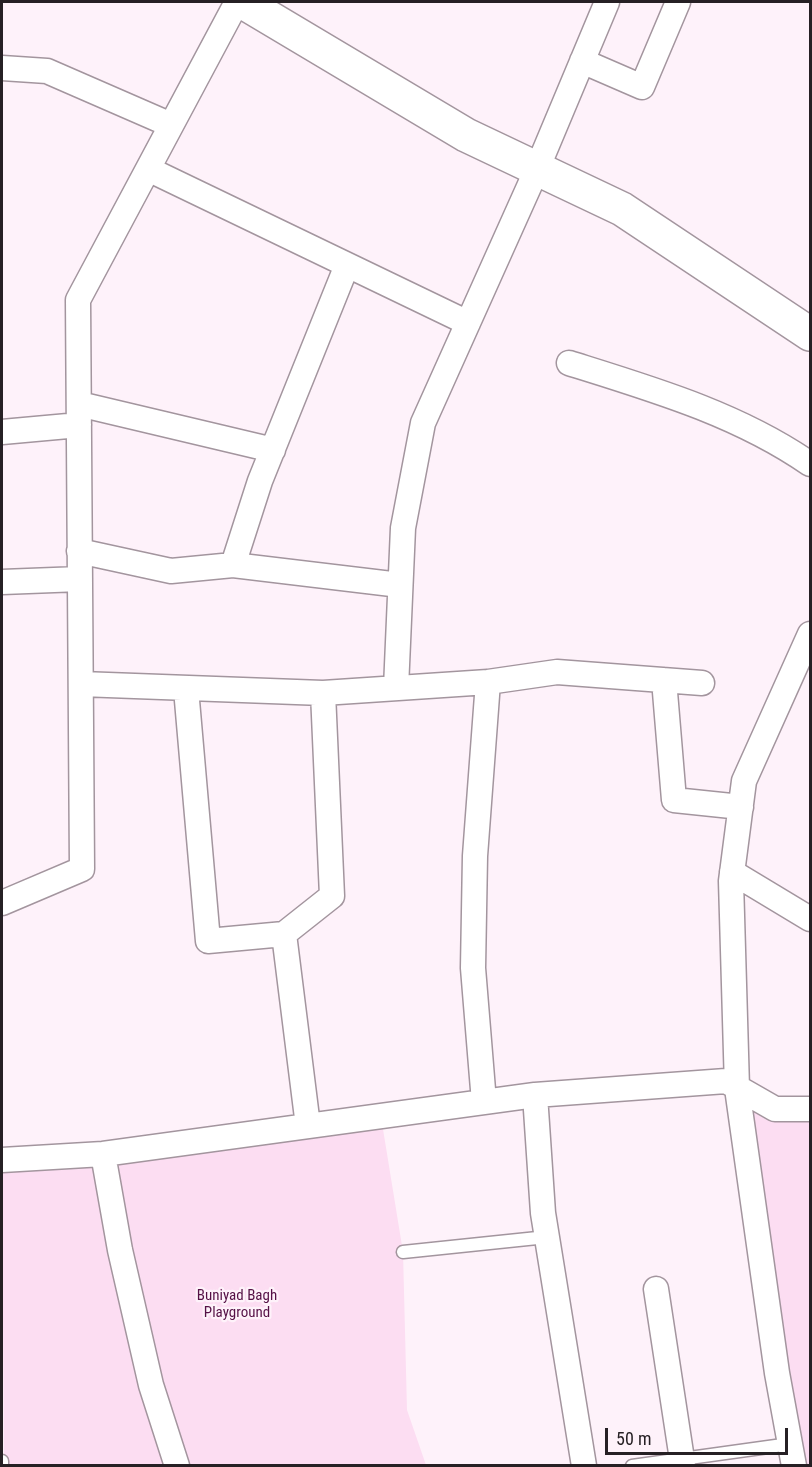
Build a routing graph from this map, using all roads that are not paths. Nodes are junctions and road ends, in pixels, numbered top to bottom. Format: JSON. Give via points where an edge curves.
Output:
{"nodes":[{"id":1,"x":237,"y":2,"type":"edge"},
{"id":2,"x":243,"y":2,"type":"edge"},
{"id":3,"x":607,"y":2,"type":"edge"},
{"id":4,"x":678,"y":2,"type":"edge"},
{"id":5,"x":582,"y":61,"type":"junction"},
{"id":6,"x":2,"y":68,"type":"edge"},
{"id":7,"x":171,"y":125,"type":"junction"},
{"id":8,"x":148,"y":169,"type":"junction"},
{"id":9,"x":537,"y":169,"type":"junction"},
{"id":10,"x":347,"y":265,"type":"junction"},
{"id":11,"x":468,"y":323,"type":"junction"},
{"id":12,"x":810,"y":334,"type":"edge"},
{"id":13,"x":569,"y":363,"type":"dead end"},
{"id":14,"x":79,"y":414,"type":"junction"},
{"id":15,"x":2,"y":432,"type":"edge"},
{"id":16,"x":273,"y":450,"type":"junction"},
{"id":17,"x":810,"y":464,"type":"edge"},
{"id":18,"x":80,"y":551,"type":"junction"},
{"id":19,"x":232,"y":565,"type":"junction"},
{"id":20,"x":80,"y":579,"type":"junction"},
{"id":21,"x":2,"y":582,"type":"edge"},
{"id":22,"x":400,"y":585,"type":"junction"},
{"id":23,"x":810,"y":634,"type":"edge"},
{"id":24,"x":664,"y":680,"type":"junction"},
{"id":25,"x":488,"y":682,"type":"junction"},
{"id":26,"x":702,"y":683,"type":"dead end"},
{"id":27,"x":81,"y":684,"type":"junction"},
{"id":28,"x":396,"y":688,"type":"junction"},
{"id":29,"x":186,"y":689,"type":"junction"},
{"id":30,"x":323,"y":693,"type":"junction"},
{"id":31,"x":741,"y":807,"type":"junction"},
{"id":32,"x":732,"y":872,"type":"junction"},
{"id":33,"x":2,"y":903,"type":"edge"},
{"id":34,"x":810,"y":919,"type":"edge"},
{"id":35,"x":284,"y":934,"type":"junction"},
{"id":36,"x":737,"y":1088,"type":"junction"},
{"id":37,"x":535,"y":1095,"type":"junction"},
{"id":38,"x":484,"y":1102,"type":"junction"},
{"id":39,"x":810,"y":1109,"type":"edge"},
{"id":40,"x":308,"y":1126,"type":"junction"},
{"id":41,"x":103,"y":1154,"type":"junction"},
{"id":42,"x":2,"y":1160,"type":"edge"},
{"id":43,"x":547,"y":1237,"type":"junction"},
{"id":44,"x":403,"y":1252,"type":"dead end"},
{"id":45,"x":656,"y":1289,"type":"dead end"},
{"id":46,"x":792,"y":1455,"type":"edge"},
{"id":47,"x":2,"y":1461,"type":"edge"},
{"id":48,"x":682,"y":1462,"type":"edge"},
{"id":49,"x":2,"y":1466,"type":"edge"},
{"id":50,"x":177,"y":1466,"type":"edge"},
{"id":51,"x":584,"y":1466,"type":"edge"},
{"id":52,"x":632,"y":1466,"type":"edge"}],
"edges":[{"from":1,"to":7,"type":"street"},
{"from":2,"to":9,"type":"street","via":[[466,135]]},
{"from":3,"to":5,"type":"street"},
{"from":4,"to":5,"type":"street","via":[[642,87]]},
{"from":5,"to":9,"type":"street"},
{"from":6,"to":7,"type":"street","via":[[47,71]]},
{"from":7,"to":8,"type":"street"},
{"from":8,"to":10,"type":"street"},
{"from":8,"to":14,"type":"street","via":[[78,300]]},
{"from":9,"to":11,"type":"street"},
{"from":9,"to":12,"type":"street","via":[[622,209]]},
{"from":10,"to":11,"type":"street"},
{"from":10,"to":16,"type":"street"},
{"from":11,"to":22,"type":"street","via":[[423,423],[403,528]]},
{"from":13,"to":17,"type":"street","via":[[686,400],[790,450]]},
{"from":14,"to":15,"type":"street"},
{"from":14,"to":16,"type":"street"},
{"from":14,"to":18,"type":"street"},
{"from":16,"to":19,"type":"street"},
{"from":18,"to":19,"type":"street","via":[[171,570]]},
{"from":18,"to":20,"type":"street"},
{"from":19,"to":22,"type":"street"},
{"from":20,"to":21,"type":"street"},
{"from":20,"to":27,"type":"street"},
{"from":22,"to":28,"type":"street"},
{"from":23,"to":31,"type":"street","via":[[744,782]]},
{"from":24,"to":25,"type":"street","via":[[557,672]]},
{"from":24,"to":26,"type":"street"},
{"from":24,"to":31,"type":"street","via":[[674,801]]},
{"from":25,"to":28,"type":"street"},
{"from":25,"to":38,"type":"street","via":[[475,856],[473,968]]},
{"from":27,"to":29,"type":"street"},
{"from":27,"to":33,"type":"street","via":[[82,869]]},
{"from":28,"to":30,"type":"street"},
{"from":29,"to":30,"type":"street"},
{"from":29,"to":35,"type":"street","via":[[208,941]]},
{"from":30,"to":35,"type":"street","via":[[332,896]]},
{"from":31,"to":32,"type":"street"},
{"from":32,"to":34,"type":"street"},
{"from":32,"to":36,"type":"street"},
{"from":35,"to":40,"type":"street"},
{"from":36,"to":37,"type":"street","via":[[726,1081]]},
{"from":36,"to":39,"type":"street","via":[[775,1108]]},
{"from":36,"to":46,"type":"street"},
{"from":37,"to":38,"type":"street"},
{"from":37,"to":43,"type":"street"},
{"from":38,"to":40,"type":"street"},
{"from":40,"to":41,"type":"street"},
{"from":41,"to":42,"type":"street"},
{"from":41,"to":50,"type":"street","via":[[151,1385]]},
{"from":43,"to":44,"type":"lane"},
{"from":43,"to":51,"type":"street"},
{"from":45,"to":48,"type":"street"},
{"from":46,"to":48,"type":"lane"},
{"from":47,"to":49,"type":"lane"},
{"from":48,"to":52,"type":"lane"}]}
